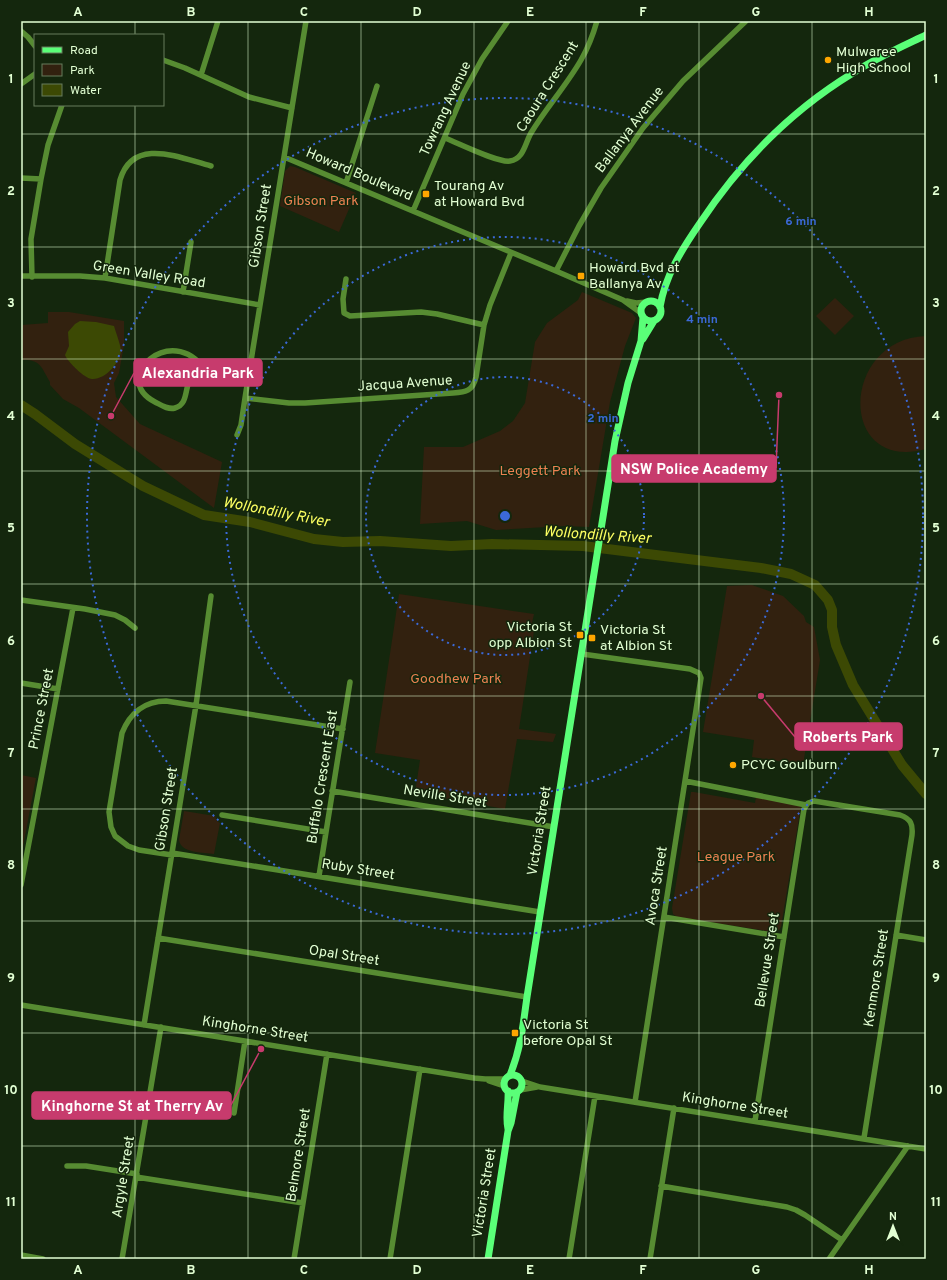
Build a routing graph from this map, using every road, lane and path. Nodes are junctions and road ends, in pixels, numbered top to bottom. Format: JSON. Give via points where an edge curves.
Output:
{"nodes":[{"id":1,"x":218,"y":21,"type":"edge"},
{"id":2,"x":306,"y":21,"type":"edge"},
{"id":3,"x":501,"y":21,"type":"edge"},
{"id":4,"x":597,"y":21,"type":"edge"},
{"id":5,"x":746,"y":21,"type":"edge"},
{"id":6,"x":508,"y":23,"type":"edge"},
{"id":7,"x":21,"y":31,"type":"edge"},
{"id":8,"x":926,"y":35,"type":"edge"},
{"id":9,"x":34,"y":45,"type":"edge"},
{"id":10,"x":164,"y":60,"type":"edge"},
{"id":11,"x":200,"y":75,"type":"junction"},
{"id":12,"x":34,"y":76,"type":"edge"},
{"id":13,"x":21,"y":84,"type":"edge"},
{"id":14,"x":377,"y":86,"type":"dead end"},
{"id":15,"x":62,"y":106,"type":"edge"},
{"id":16,"x":292,"y":108,"type":"junction"},
{"id":17,"x":445,"y":138,"type":"junction"},
{"id":18,"x":284,"y":157,"type":"junction"},
{"id":19,"x":211,"y":166,"type":"dead end"},
{"id":20,"x":21,"y":178,"type":"edge"},
{"id":21,"x":41,"y":179,"type":"junction"},
{"id":22,"x":346,"y":183,"type":"junction"},
{"id":23,"x":414,"y":211,"type":"junction"},
{"id":24,"x":191,"y":242,"type":"dead end"},
{"id":25,"x":511,"y":252,"type":"junction"},
{"id":26,"x":556,"y":271,"type":"junction"},
{"id":27,"x":21,"y":276,"type":"edge"},
{"id":28,"x":32,"y":277,"type":"junction"},
{"id":29,"x":105,"y":278,"type":"junction"},
{"id":30,"x":346,"y":279,"type":"dead end"},
{"id":31,"x":664,"y":286,"type":"junction"},
{"id":32,"x":183,"y":292,"type":"junction"},
{"id":33,"x":623,"y":300,"type":"junction"},
{"id":34,"x":649,"y":302,"type":"junction"},
{"id":35,"x":260,"y":306,"type":"junction"},
{"id":36,"x":660,"y":307,"type":"junction"},
{"id":37,"x":642,"y":315,"type":"junction"},
{"id":38,"x":654,"y":321,"type":"junction"},
{"id":39,"x":484,"y":325,"type":"junction"},
{"id":40,"x":641,"y":341,"type":"junction"},
{"id":41,"x":204,"y":369,"type":"junction"},
{"id":42,"x":249,"y":376,"type":"junction"},
{"id":43,"x":246,"y":398,"type":"junction"},
{"id":44,"x":237,"y":435,"type":"dead end"},
{"id":45,"x":211,"y":596,"type":"dead end"},
{"id":46,"x":21,"y":600,"type":"edge"},
{"id":47,"x":73,"y":608,"type":"junction"},
{"id":48,"x":135,"y":628,"type":"dead end"},
{"id":49,"x":582,"y":654,"type":"junction"},
{"id":50,"x":21,"y":682,"type":"edge"},
{"id":51,"x":350,"y":682,"type":"dead end"},
{"id":52,"x":58,"y":689,"type":"junction"},
{"id":53,"x":196,"y":705,"type":"junction"},
{"id":54,"x":343,"y":729,"type":"junction"},
{"id":55,"x":685,"y":781,"type":"junction"},
{"id":56,"x":332,"y":791,"type":"junction"},
{"id":57,"x":807,"y":804,"type":"junction"},
{"id":58,"x":222,"y":815,"type":"dead end"},
{"id":59,"x":554,"y":827,"type":"junction"},
{"id":60,"x":326,"y":832,"type":"junction"},
{"id":61,"x":172,"y":854,"type":"junction"},
{"id":62,"x":319,"y":876,"type":"junction"},
{"id":63,"x":21,"y":885,"type":"edge"},
{"id":64,"x":540,"y":912,"type":"junction"},
{"id":65,"x":664,"y":917,"type":"junction"},
{"id":66,"x":896,"y":935,"type":"junction"},
{"id":67,"x":784,"y":937,"type":"junction"},
{"id":68,"x":158,"y":938,"type":"junction"},
{"id":69,"x":926,"y":940,"type":"edge"},
{"id":70,"x":526,"y":997,"type":"junction"},
{"id":71,"x":21,"y":1005,"type":"edge"},
{"id":72,"x":144,"y":1025,"type":"junction"},
{"id":73,"x":161,"y":1027,"type":"junction"},
{"id":74,"x":245,"y":1041,"type":"junction"},
{"id":75,"x":327,"y":1054,"type":"junction"},
{"id":76,"x":518,"y":1056,"type":"junction"},
{"id":77,"x":420,"y":1069,"type":"junction"},
{"id":78,"x":520,"y":1079,"type":"junction"},
{"id":79,"x":507,"y":1083,"type":"junction"},
{"id":80,"x":540,"y":1087,"type":"junction"},
{"id":81,"x":518,"y":1091,"type":"junction"},
{"id":82,"x":595,"y":1096,"type":"junction"},
{"id":83,"x":635,"y":1102,"type":"junction"},
{"id":84,"x":674,"y":1108,"type":"junction"},
{"id":85,"x":234,"y":1113,"type":"dead end"},
{"id":86,"x":755,"y":1121,"type":"junction"},
{"id":87,"x":508,"y":1131,"type":"junction"},
{"id":88,"x":864,"y":1138,"type":"junction"},
{"id":89,"x":908,"y":1146,"type":"junction"},
{"id":90,"x":926,"y":1149,"type":"edge"},
{"id":91,"x":67,"y":1166,"type":"dead end"},
{"id":92,"x":136,"y":1175,"type":"junction"},
{"id":93,"x":662,"y":1186,"type":"junction"},
{"id":94,"x":303,"y":1203,"type":"junction"},
{"id":95,"x":842,"y":1240,"type":"junction"},
{"id":96,"x":21,"y":1255,"type":"edge"},
{"id":97,"x":43,"y":1259,"type":"edge"},
{"id":98,"x":122,"y":1259,"type":"edge"},
{"id":99,"x":294,"y":1259,"type":"edge"},
{"id":100,"x":390,"y":1259,"type":"edge"},
{"id":101,"x":488,"y":1259,"type":"edge"},
{"id":102,"x":569,"y":1259,"type":"edge"},
{"id":103,"x":650,"y":1259,"type":"edge"},
{"id":104,"x":829,"y":1259,"type":"edge"}],
"edges":[{"from":1,"to":11,"type":"street"},
{"from":2,"to":16,"type":"street","name":"Gibson Street"},
{"from":3,"to":6,"type":"street"},
{"from":4,"to":17,"type":"street","name":"Caoura Crescent","via":[[582,59],[528,137],[522,154],[517,159],[499,159]]},
{"from":5,"to":26,"type":"street","name":"Ballanya Avenue","via":[[683,81],[639,134],[601,188]]},
{"from":6,"to":17,"type":"street","name":"Towrang Avenue","via":[[472,77]]},
{"from":7,"to":9,"type":"street"},
{"from":8,"to":31,"type":"main road","via":[[853,72],[790,119],[767,141],[710,207],[678,256]]},
{"from":10,"to":11,"type":"street"},
{"from":11,"to":16,"type":"street","via":[[249,97]]},
{"from":12,"to":13,"type":"street"},
{"from":14,"to":22,"type":"street"},
{"from":15,"to":21,"type":"street","via":[[48,145]]},
{"from":16,"to":18,"type":"street","name":"Gibson Street"},
{"from":17,"to":23,"type":"street","name":"Towrang Avenue"},
{"from":18,"to":22,"type":"street","name":"Howard Boulevard"},
{"from":18,"to":35,"type":"street","name":"Gibson Street"},
{"from":19,"to":29,"type":"street","via":[[158,153],[148,153],[129,163],[120,180]]},
{"from":20,"to":21,"type":"street"},
{"from":21,"to":28,"type":"street","via":[[31,239]]},
{"from":22,"to":23,"type":"street","name":"Howard Boulevard"},
{"from":23,"to":25,"type":"street","name":"Howard Boulevard"},
{"from":24,"to":32,"type":"street"},
{"from":25,"to":26,"type":"street","name":"Howard Boulevard"},
{"from":25,"to":39,"type":"street","name":"Jacqua Avenue"},
{"from":26,"to":33,"type":"street","name":"Howard Boulevard"},
{"from":27,"to":28,"type":"street","name":"Green Valley Road"},
{"from":28,"to":29,"type":"street","name":"Green Valley Road"},
{"from":29,"to":32,"type":"street","name":"Green Valley Road"},
{"from":30,"to":39,"type":"street","via":[[343,306],[344,313],[350,316],[421,312]]},
{"from":31,"to":34,"type":"main road"},
{"from":31,"to":36,"type":"main road"},
{"from":32,"to":35,"type":"street","name":"Green Valley Road"},
{"from":33,"to":34,"type":"street","name":"Howard Boulevard"},
{"from":33,"to":37,"type":"street","name":"Howard Boulevard"},
{"from":34,"to":36,"type":"main road"},
{"from":34,"to":37,"type":"main road","via":[[642,307]]},
{"from":35,"to":42,"type":"street","name":"Gibson Street"},
{"from":36,"to":38,"type":"main road","via":[[660,316]]},
{"from":37,"to":38,"type":"main road","via":[[649,321]]},
{"from":37,"to":40,"type":"main road"},
{"from":38,"to":40,"type":"main road"},
{"from":39,"to":43,"type":"street","name":"Jacqua Avenue","via":[[475,384],[463,392],[289,404]]},
{"from":40,"to":49,"type":"main road","name":"Victoria Street","via":[[628,383],[615,441]]},
{"from":41,"to":41,"type":"street","via":[[195,357],[172,351],[163,352],[145,364],[139,375],[140,386],[145,396],[166,407],[175,408],[183,402],[192,377]]},
{"from":41,"to":42,"type":"street"},
{"from":42,"to":43,"type":"street","name":"Gibson Street"},
{"from":43,"to":44,"type":"street","name":"Gibson Street"},
{"from":45,"to":53,"type":"street","name":"Gibson Street"},
{"from":46,"to":47,"type":"street"},
{"from":47,"to":48,"type":"street","via":[[116,615]]},
{"from":47,"to":52,"type":"street","name":"Prince Street"},
{"from":49,"to":55,"type":"street","name":"Avoca Street","via":[[690,669],[699,674],[701,678]]},
{"from":49,"to":59,"type":"main road","name":"Victoria Street"},
{"from":50,"to":52,"type":"street"},
{"from":51,"to":54,"type":"street","name":"Buffalo Crescent East"},
{"from":52,"to":63,"type":"street","name":"Prince Street"},
{"from":53,"to":54,"type":"street","name":"Ruby Street"},
{"from":53,"to":61,"type":"street","name":"Gibson Street"},
{"from":53,"to":61,"type":"street","name":"Ruby Street","via":[[154,702],[138,709],[130,717],[122,733],[110,807],[111,827],[123,844]]},
{"from":54,"to":56,"type":"street","name":"Buffalo Crescent East"},
{"from":55,"to":57,"type":"street"},
{"from":55,"to":65,"type":"street","name":"Avoca Street"},
{"from":56,"to":59,"type":"street","name":"Neville Street"},
{"from":56,"to":60,"type":"street","name":"Buffalo Crescent East"},
{"from":57,"to":66,"type":"street","name":"Kenmore Street","via":[[814,801],[900,815],[907,817],[911,822],[913,828]]},
{"from":57,"to":67,"type":"street","name":"Bellevue Street","via":[[802,816]]},
{"from":58,"to":60,"type":"street"},
{"from":59,"to":64,"type":"main road","name":"Victoria Street"},
{"from":60,"to":62,"type":"street","name":"Buffalo Crescent East"},
{"from":61,"to":62,"type":"street","name":"Ruby Street"},
{"from":61,"to":68,"type":"street","name":"Gibson Street"},
{"from":62,"to":64,"type":"street","name":"Ruby Street"},
{"from":64,"to":70,"type":"main road","name":"Victoria Street"},
{"from":65,"to":67,"type":"street"},
{"from":65,"to":83,"type":"street","name":"Avoca Street"},
{"from":66,"to":69,"type":"street"},
{"from":66,"to":88,"type":"street","name":"Kenmore Street"},
{"from":67,"to":86,"type":"street","name":"Bellevue Street"},
{"from":68,"to":70,"type":"street","name":"Opal Street"},
{"from":68,"to":72,"type":"street","name":"Gibson Street"},
{"from":70,"to":76,"type":"main road","name":"Victoria Street"},
{"from":71,"to":72,"type":"street","name":"Kinghorne Street"},
{"from":72,"to":73,"type":"street","name":"Kinghorne Street"},
{"from":73,"to":74,"type":"street","name":"Kinghorne Street"},
{"from":73,"to":92,"type":"street","name":"Argyle Street"},
{"from":74,"to":75,"type":"street","name":"Kinghorne Street"},
{"from":74,"to":85,"type":"street"},
{"from":75,"to":77,"type":"street","name":"Kinghorne Street"},
{"from":75,"to":94,"type":"street","name":"Belmore Street"},
{"from":76,"to":78,"type":"main road","name":"Victoria Street"},
{"from":76,"to":79,"type":"main road","name":"Victoria Street"},
{"from":77,"to":79,"type":"street","name":"Kinghorne Street"},
{"from":77,"to":100,"type":"street"},
{"from":78,"to":79,"type":"main road","via":[[516,1075]]},
{"from":78,"to":80,"type":"street","name":"Kinghorne Street"},
{"from":78,"to":81,"type":"main road","name":"Victoria Street","via":[[522,1088]]},
{"from":79,"to":81,"type":"main road","via":[[512,1093]]},
{"from":79,"to":87,"type":"main road","name":"Victoria Street"},
{"from":80,"to":81,"type":"street","name":"Kinghorne Street"},
{"from":80,"to":82,"type":"street","name":"Kinghorne Street"},
{"from":81,"to":87,"type":"main road","name":"Victoria Street"},
{"from":82,"to":83,"type":"street","name":"Kinghorne Street"},
{"from":82,"to":102,"type":"street"},
{"from":83,"to":84,"type":"street","name":"Kinghorne Street"},
{"from":84,"to":86,"type":"street","name":"Kinghorne Street"},
{"from":84,"to":93,"type":"street"},
{"from":86,"to":88,"type":"street","name":"Kinghorne Street"},
{"from":87,"to":101,"type":"main road","name":"Victoria Street"},
{"from":88,"to":89,"type":"street","name":"Kinghorne Street"},
{"from":89,"to":90,"type":"street","name":"Kinghorne Street"},
{"from":89,"to":95,"type":"street"},
{"from":91,"to":92,"type":"street","via":[[86,1166]]},
{"from":92,"to":94,"type":"street"},
{"from":92,"to":98,"type":"street","name":"Argyle Street"},
{"from":93,"to":95,"type":"street","via":[[787,1207],[796,1210]]},
{"from":93,"to":103,"type":"street"},
{"from":94,"to":99,"type":"street","name":"Belmore Street"},
{"from":95,"to":104,"type":"street"},
{"from":96,"to":97,"type":"street"}]}
